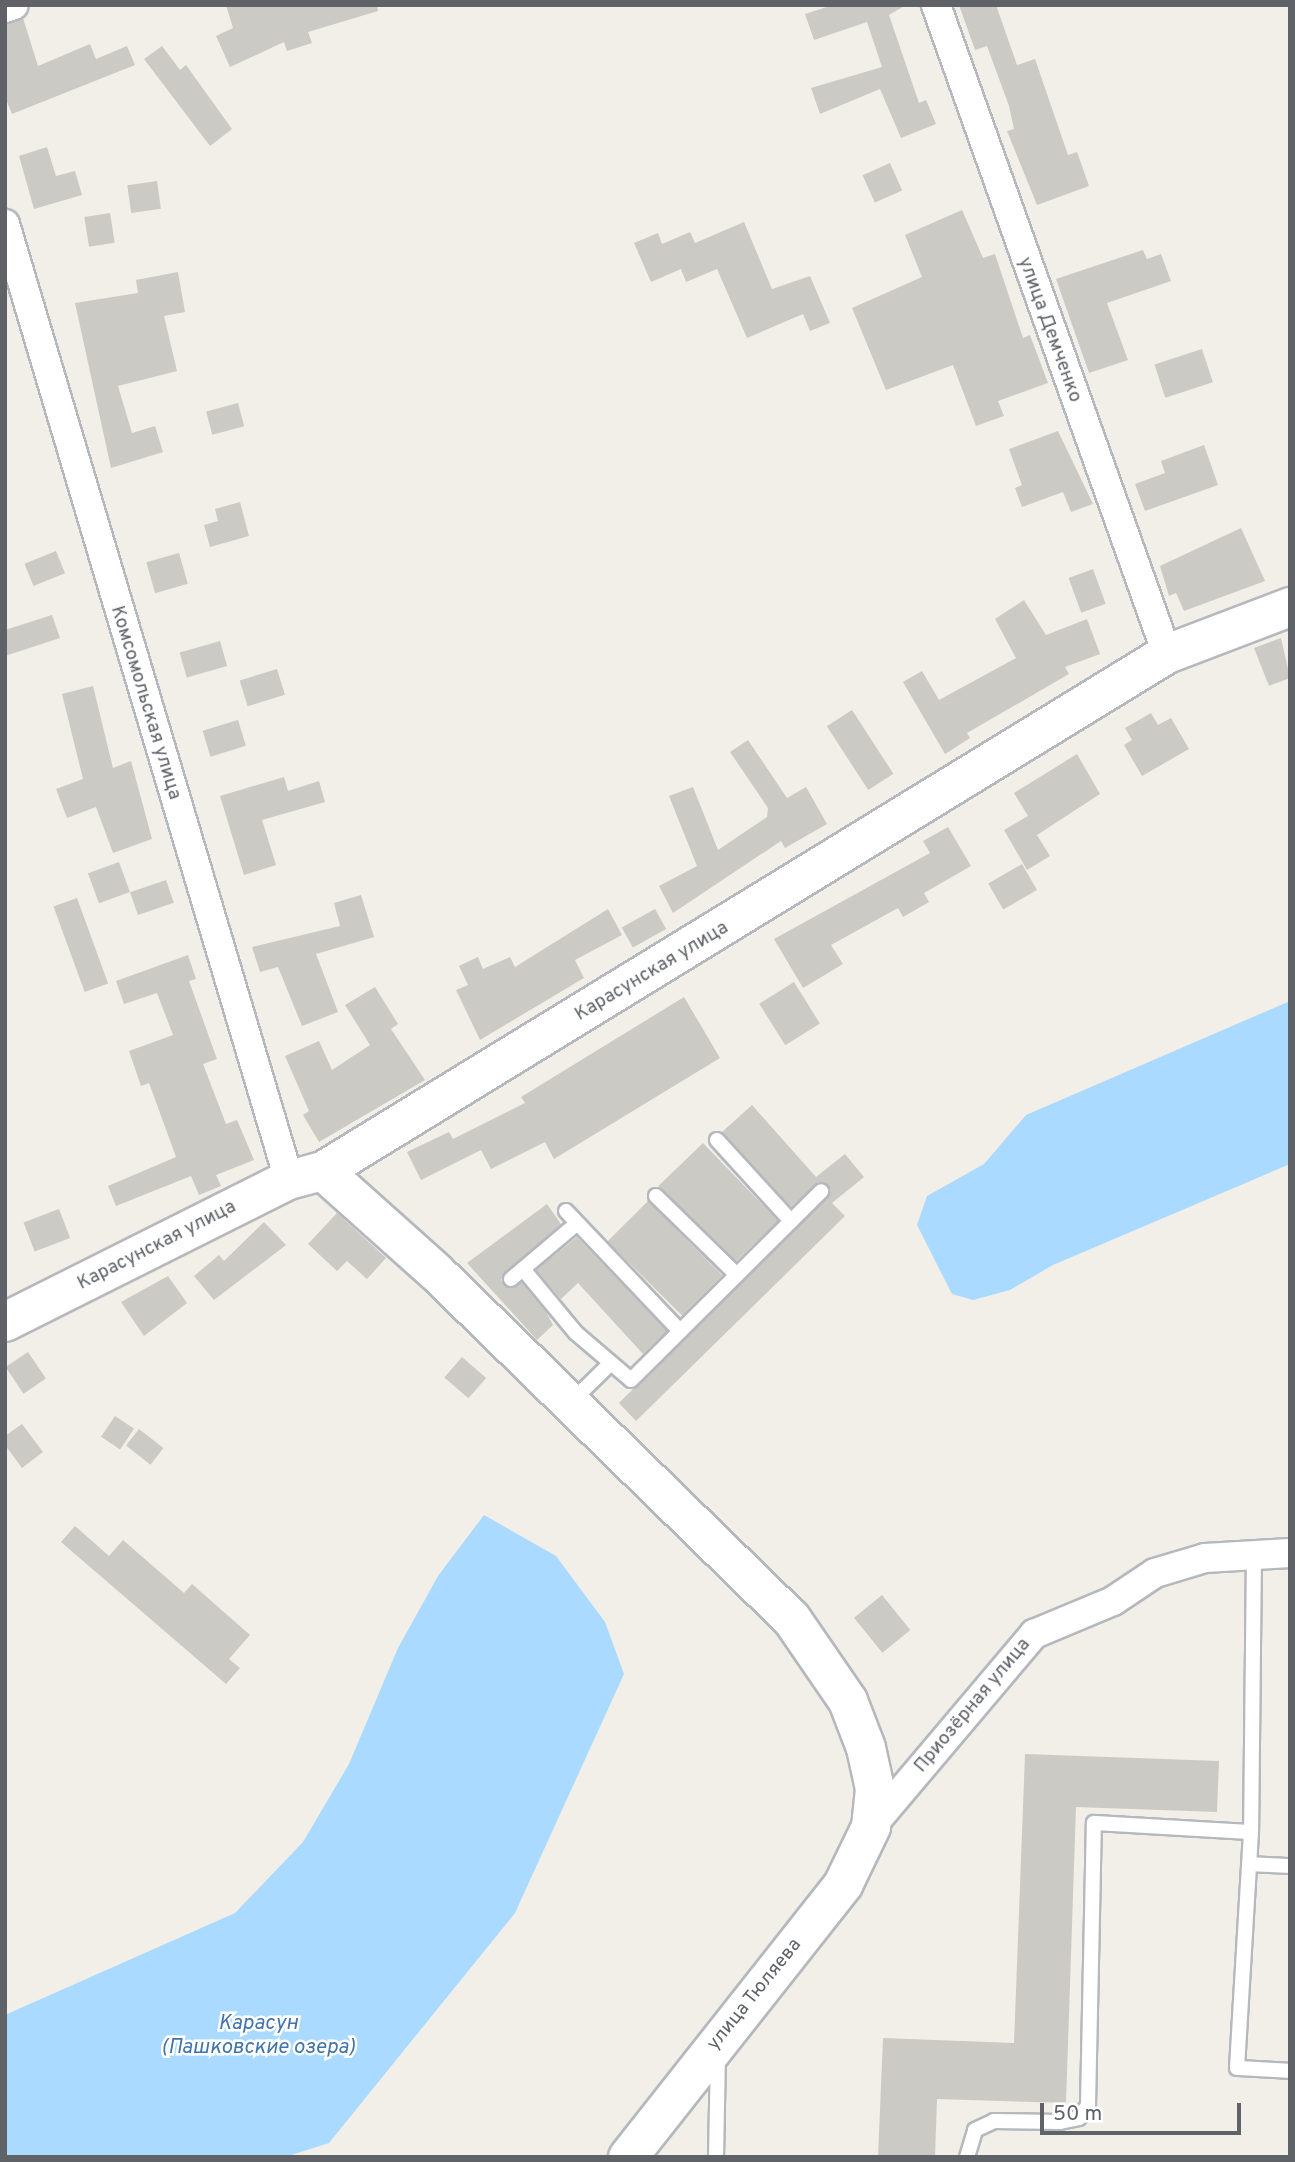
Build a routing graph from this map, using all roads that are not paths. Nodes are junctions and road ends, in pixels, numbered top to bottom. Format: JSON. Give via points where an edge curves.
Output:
{"nodes":[{"id":1,"x":14,"y":5,"type":"edge"},
{"id":2,"x":936,"y":5,"type":"edge"},
{"id":3,"x":5,"y":8,"type":"edge"},
{"id":4,"x":5,"y":224,"type":"edge"},
{"id":5,"x":1290,"y":607,"type":"edge"},
{"id":6,"x":1167,"y":654,"type":"junction"},
{"id":7,"x":717,"y":1140,"type":"dead end"},
{"id":8,"x":306,"y":1176,"type":"junction"},
{"id":9,"x":821,"y":1191,"type":"dead end"},
{"id":10,"x":656,"y":1196,"type":"dead end"},
{"id":11,"x":566,"y":1211,"type":"dead end"},
{"id":12,"x":791,"y":1221,"type":"junction"},
{"id":13,"x":575,"y":1226,"type":"junction"},
{"id":14,"x":523,"y":1269,"type":"junction"},
{"id":15,"x":737,"y":1275,"type":"junction"},
{"id":16,"x":511,"y":1279,"type":"dead end"},
{"id":17,"x":5,"y":1322,"type":"edge"},
{"id":18,"x":680,"y":1331,"type":"junction"},
{"id":19,"x":610,"y":1364,"type":"junction"},
{"id":20,"x":570,"y":1403,"type":"junction"},
{"id":21,"x":1254,"y":1552,"type":"junction"},
{"id":22,"x":1290,"y":1553,"type":"edge"},
{"id":23,"x":871,"y":1827,"type":"junction"},
{"id":24,"x":1251,"y":1832,"type":"junction"},
{"id":25,"x":1250,"y":1864,"type":"junction"},
{"id":26,"x":1290,"y":1866,"type":"edge"},
{"id":27,"x":719,"y":2040,"type":"junction"},
{"id":28,"x":1290,"y":2071,"type":"edge"},
{"id":29,"x":628,"y":2157,"type":"edge"},
{"id":30,"x":716,"y":2157,"type":"edge"},
{"id":31,"x":967,"y":2157,"type":"edge"}],
"edges":[{"from":1,"to":3,"type":"street"},
{"from":2,"to":6,"type":"street","name":"улица Демченко"},
{"from":4,"to":8,"type":"street","name":"Комсомольская улица"},
{"from":5,"to":6,"type":"street","name":"Карасунская улица"},
{"from":6,"to":8,"type":"street","name":"Карасунская улица"},
{"from":7,"to":12,"type":"lane"},
{"from":8,"to":17,"type":"street","name":"Карасунская улица"},
{"from":8,"to":20,"type":"street","name":"улица Тюляева"},
{"from":9,"to":12,"type":"lane"},
{"from":10,"to":15,"type":"lane"},
{"from":11,"to":13,"type":"lane"},
{"from":12,"to":15,"type":"lane"},
{"from":13,"to":14,"type":"lane"},
{"from":13,"to":18,"type":"lane"},
{"from":14,"to":16,"type":"lane"},
{"from":14,"to":19,"type":"lane"},
{"from":15,"to":18,"type":"lane"},
{"from":18,"to":19,"type":"lane","via":[[631,1380]]},
{"from":19,"to":20,"type":"lane"},
{"from":20,"to":23,"type":"street","name":"улица Тюляева","via":[[791,1618],[857,1724],[875,1789]]},
{"from":21,"to":22,"type":"street","name":"Приозёрная улица"},
{"from":21,"to":23,"type":"street","name":"Приозёрная улица","via":[[1155,1573],[1113,1601],[1034,1634]]},
{"from":21,"to":24,"type":"lane"},
{"from":23,"to":27,"type":"street","name":"улица Тюляева","via":[[843,1885]]},
{"from":24,"to":25,"type":"lane"},
{"from":24,"to":31,"type":"lane","via":[[1094,1823],[1088,2105],[1079,2118],[1059,2122],[994,2121],[975,2130]]},
{"from":25,"to":26,"type":"lane"},
{"from":25,"to":28,"type":"lane","via":[[1237,2068]]},
{"from":27,"to":29,"type":"street","name":"улица Тюляева"},
{"from":27,"to":30,"type":"lane"}]}
